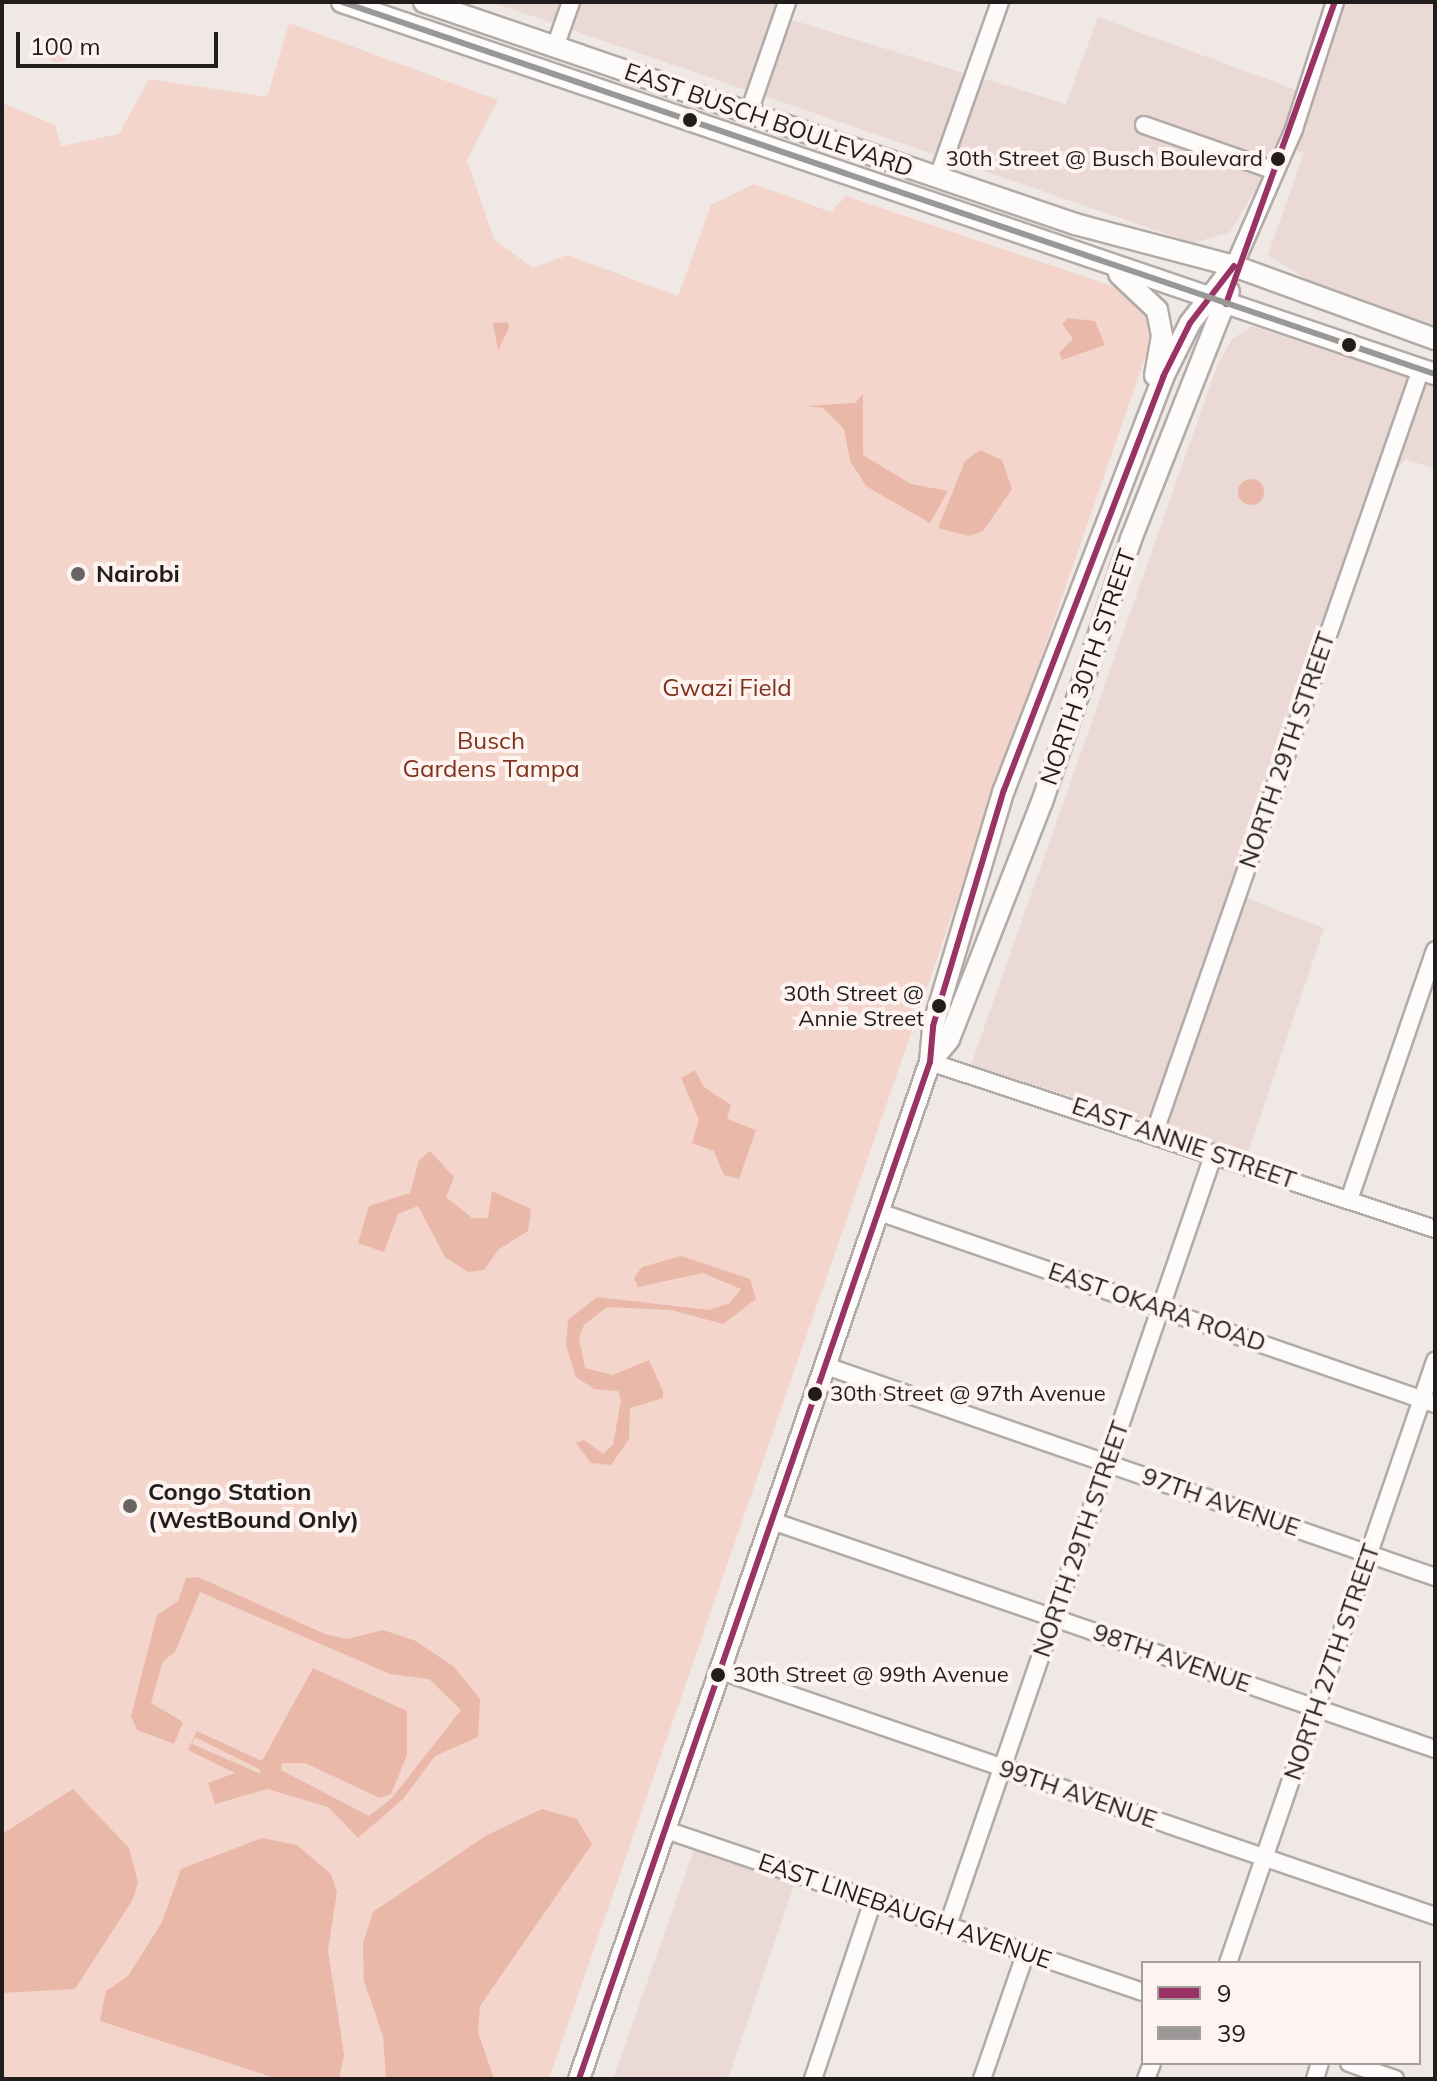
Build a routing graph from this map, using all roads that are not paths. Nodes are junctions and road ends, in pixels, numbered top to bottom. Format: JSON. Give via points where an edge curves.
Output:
{"nodes":[{"id":1,"x":342,"y":2,"type":"edge"},
{"id":2,"x":424,"y":2,"type":"edge"},
{"id":3,"x":571,"y":2,"type":"edge"},
{"id":4,"x":787,"y":2,"type":"edge"},
{"id":5,"x":1000,"y":2,"type":"edge"},
{"id":6,"x":1335,"y":2,"type":"edge"},
{"id":7,"x":414,"y":27,"type":"junction"},
{"id":8,"x":555,"y":47,"type":"junction"},
{"id":9,"x":749,"y":112,"type":"junction"},
{"id":10,"x":1144,"y":125,"type":"dead end"},
{"id":11,"x":789,"y":156,"type":"junction"},
{"id":12,"x":1275,"y":171,"type":"junction"},
{"id":13,"x":938,"y":177,"type":"junction"},
{"id":14,"x":1103,"y":262,"type":"junction"},
{"id":15,"x":1234,"y":266,"type":"junction"},
{"id":16,"x":1218,"y":300,"type":"junction"},
{"id":17,"x":1435,"y":339,"type":"edge"},
{"id":18,"x":1428,"y":371,"type":"edge"},
{"id":19,"x":1145,"y":420,"type":"junction"},
{"id":20,"x":1435,"y":950,"type":"edge"},
{"id":21,"x":930,"y":1062,"type":"junction"},
{"id":22,"x":1155,"y":1131,"type":"junction"},
{"id":23,"x":1214,"y":1153,"type":"junction"},
{"id":24,"x":1349,"y":1200,"type":"junction"},
{"id":25,"x":879,"y":1212,"type":"junction"},
{"id":26,"x":1435,"y":1229,"type":"edge"},
{"id":27,"x":1159,"y":1307,"type":"junction"},
{"id":28,"x":1435,"y":1361,"type":"edge"},
{"id":29,"x":826,"y":1366,"type":"junction"},
{"id":30,"x":1428,"y":1401,"type":"edge"},
{"id":31,"x":1107,"y":1463,"type":"junction"},
{"id":32,"x":772,"y":1521,"type":"junction"},
{"id":33,"x":1369,"y":1553,"type":"junction"},
{"id":34,"x":1435,"y":1577,"type":"edge"},
{"id":35,"x":1054,"y":1617,"type":"junction"},
{"id":36,"x":721,"y":1671,"type":"junction"},
{"id":37,"x":1316,"y":1708,"type":"junction"},
{"id":38,"x":1435,"y":1749,"type":"edge"},
{"id":39,"x":1002,"y":1768,"type":"junction"},
{"id":40,"x":666,"y":1830,"type":"junction"},
{"id":41,"x":1265,"y":1858,"type":"junction"},
{"id":42,"x":873,"y":1901,"type":"junction"},
{"id":43,"x":1435,"y":1916,"type":"edge"},
{"id":44,"x":948,"y":1925,"type":"junction"},
{"id":45,"x":1026,"y":1952,"type":"junction"},
{"id":46,"x":1229,"y":1961,"type":"edge"},
{"id":47,"x":1141,"y":1991,"type":"edge"},
{"id":48,"x":1355,"y":2065,"type":"edge"},
{"id":49,"x":583,"y":2078,"type":"edge"},
{"id":50,"x":813,"y":2079,"type":"edge"},
{"id":51,"x":982,"y":2079,"type":"edge"},
{"id":52,"x":1395,"y":2079,"type":"edge"}],
"edges":[{"from":1,"to":7,"type":"main road","name":"EAST BUSCH BOULEVARD"},
{"from":2,"to":8,"type":"main road","name":"EAST BUSCH BOULEVARD"},
{"from":3,"to":8,"type":"street"},
{"from":4,"to":9,"type":"street"},
{"from":5,"to":13,"type":"street"},
{"from":6,"to":12,"type":"street","name":"NORTH 30TH STREET"},
{"from":7,"to":8,"type":"main road","via":[[504,48]]},
{"from":7,"to":11,"type":"main road","name":"EAST BUSCH BOULEVARD"},
{"from":8,"to":9,"type":"main road","name":"EAST BUSCH BOULEVARD"},
{"from":9,"to":13,"type":"main road","name":"EAST BUSCH BOULEVARD"},
{"from":10,"to":12,"type":"street"},
{"from":11,"to":13,"type":"main road","via":[[917,187]]},
{"from":11,"to":14,"type":"main road","name":"EAST BUSCH BOULEVARD"},
{"from":12,"to":15,"type":"street","name":"NORTH 30TH STREET"},
{"from":13,"to":15,"type":"main road","name":"EAST BUSCH BOULEVARD"},
{"from":14,"to":16,"type":"main road","name":"EAST BUSCH BOULEVARD"},
{"from":14,"to":19,"type":"main road","via":[[1157,310],[1162,336]]},
{"from":15,"to":16,"type":"main road","name":"NORTH 30TH STREET"},
{"from":15,"to":17,"type":"main road","name":"EAST BUSCH BOULEVARD"},
{"from":16,"to":18,"type":"main road","name":"EAST BUSCH BOULEVARD"},
{"from":16,"to":19,"type":"main road","name":"NORTH 30TH STREET"},
{"from":16,"to":21,"type":"main road","name":"NORTH 30TH STREET","via":[[1042,802],[949,1039]]},
{"from":18,"to":22,"type":"street","name":"NORTH 29TH STREET"},
{"from":19,"to":21,"type":"main road","name":"NORTH 30TH STREET","via":[[1004,790],[933,1026]]},
{"from":20,"to":24,"type":"street"},
{"from":21,"to":22,"type":"street","name":"EAST ANNIE STREET"},
{"from":21,"to":25,"type":"main road","name":"NORTH 30TH STREET"},
{"from":22,"to":23,"type":"street","name":"EAST ANNIE STREET"},
{"from":23,"to":24,"type":"street","name":"EAST ANNIE STREET"},
{"from":23,"to":27,"type":"street","name":"NORTH 29TH STREET"},
{"from":24,"to":26,"type":"street","name":"EAST ANNIE STREET"},
{"from":25,"to":27,"type":"street","name":"EAST OKARA ROAD"},
{"from":25,"to":29,"type":"main road","name":"NORTH 30TH STREET"},
{"from":27,"to":30,"type":"street","name":"EAST OKARA ROAD"},
{"from":27,"to":31,"type":"street","name":"NORTH 29TH STREET"},
{"from":28,"to":30,"type":"street","name":"NORTH 27TH STREET"},
{"from":29,"to":31,"type":"street","name":"97TH AVENUE"},
{"from":29,"to":32,"type":"main road","name":"NORTH 30TH STREET"},
{"from":30,"to":33,"type":"street","name":"NORTH 27TH STREET"},
{"from":31,"to":33,"type":"street","name":"97TH AVENUE"},
{"from":31,"to":35,"type":"street","name":"NORTH 29TH STREET"},
{"from":32,"to":35,"type":"street","name":"98TH AVENUE"},
{"from":32,"to":36,"type":"main road","name":"NORTH 30TH STREET"},
{"from":33,"to":34,"type":"street","name":"97TH AVENUE"},
{"from":33,"to":37,"type":"street","name":"NORTH 27TH STREET"},
{"from":35,"to":37,"type":"street","name":"98TH AVENUE"},
{"from":35,"to":39,"type":"street","name":"NORTH 29TH STREET"},
{"from":36,"to":39,"type":"street","name":"99TH AVENUE"},
{"from":36,"to":40,"type":"main road","name":"NORTH 30TH STREET"},
{"from":37,"to":38,"type":"street","name":"98TH AVENUE"},
{"from":37,"to":41,"type":"street","name":"NORTH 27TH STREET"},
{"from":39,"to":41,"type":"street","name":"99TH AVENUE"},
{"from":39,"to":44,"type":"street","name":"NORTH 29TH STREET"},
{"from":40,"to":42,"type":"street","name":"EAST LINEBAUGH AVENUE"},
{"from":40,"to":49,"type":"main road","name":"NORTH 30TH STREET"},
{"from":41,"to":43,"type":"street","name":"99TH AVENUE"},
{"from":41,"to":46,"type":"street","name":"NORTH 27TH STREET"},
{"from":42,"to":44,"type":"street","name":"EAST LINEBAUGH AVENUE"},
{"from":42,"to":50,"type":"street"},
{"from":44,"to":45,"type":"street","name":"EAST LINEBAUGH AVENUE"},
{"from":45,"to":47,"type":"street","name":"EAST LINEBAUGH AVENUE"},
{"from":45,"to":51,"type":"street"},
{"from":48,"to":52,"type":"street"}]}
